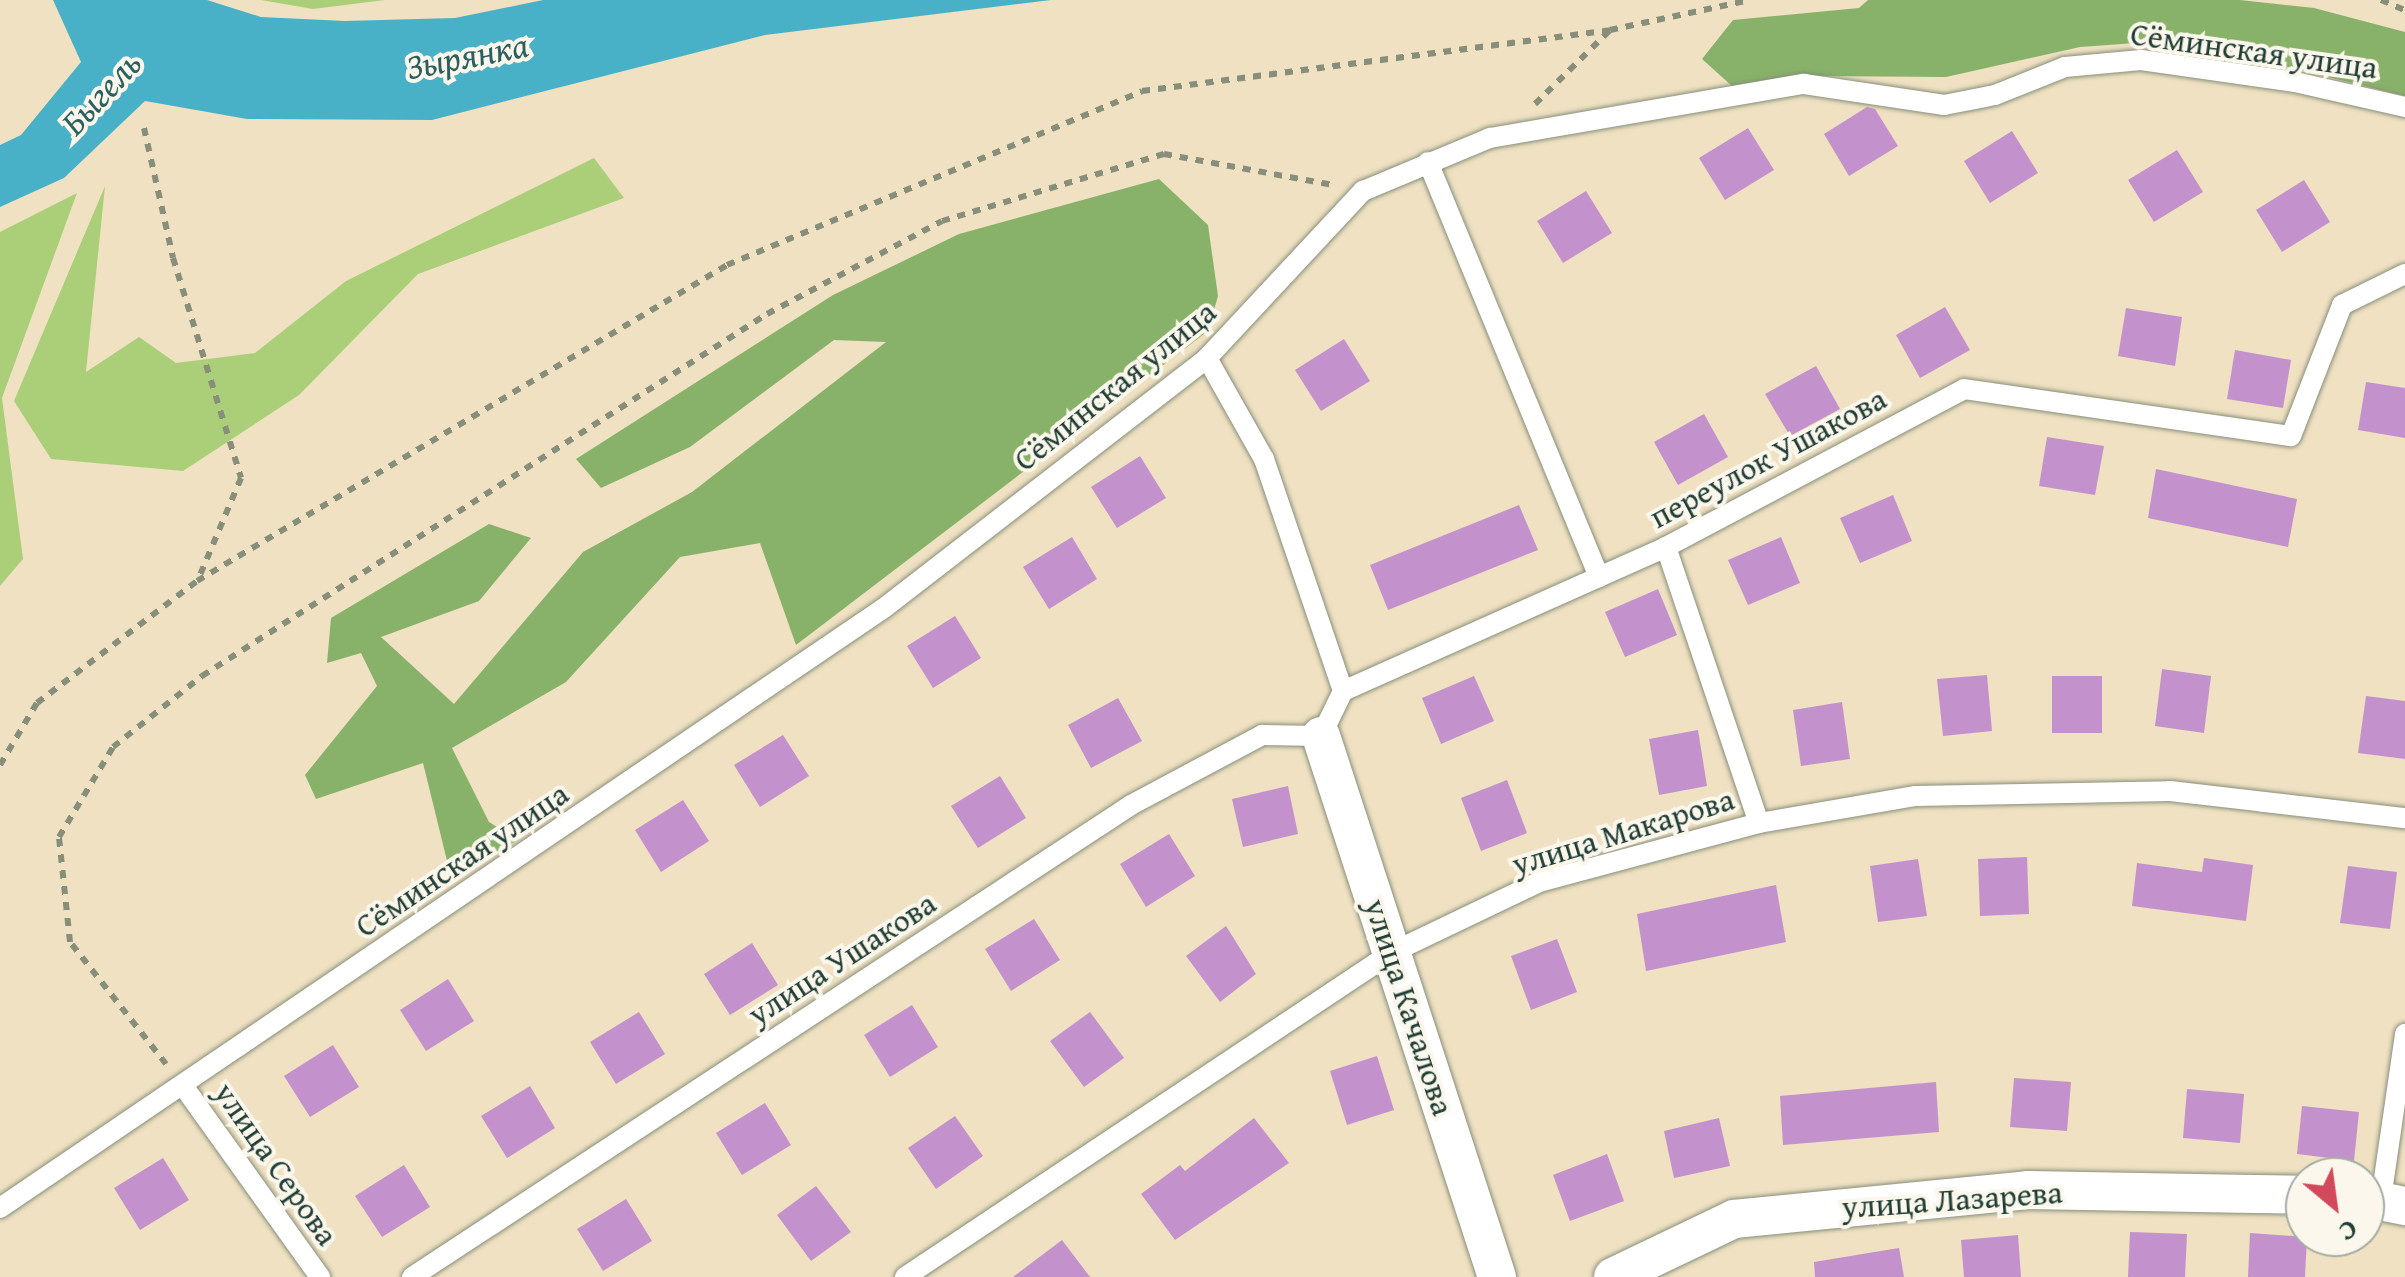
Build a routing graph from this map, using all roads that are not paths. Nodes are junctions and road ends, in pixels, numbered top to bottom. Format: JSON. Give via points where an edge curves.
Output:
{"nodes":[{"id":1,"x":2405,"y":107,"type":"edge"},
{"id":2,"x":1428,"y":162,"type":"junction"},
{"id":3,"x":2405,"y":274,"type":"edge"},
{"id":4,"x":1207,"y":358,"type":"junction"},
{"id":5,"x":1666,"y":547,"type":"junction"},
{"id":6,"x":1599,"y":577,"type":"junction"},
{"id":7,"x":1342,"y":692,"type":"junction"},
{"id":8,"x":1321,"y":736,"type":"junction"},
{"id":9,"x":2405,"y":818,"type":"edge"},
{"id":10,"x":1759,"y":822,"type":"junction"},
{"id":11,"x":1391,"y":953,"type":"junction"},
{"id":12,"x":2405,"y":1034,"type":"edge"},
{"id":13,"x":184,"y":1086,"type":"junction"},
{"id":14,"x":2385,"y":1193,"type":"edge"},
{"id":15,"x":2285,"y":1195,"type":"edge"},
{"id":16,"x":0,"y":1208,"type":"edge"},
{"id":17,"x":320,"y":1277,"type":"edge"},
{"id":18,"x":412,"y":1277,"type":"edge"},
{"id":19,"x":905,"y":1277,"type":"edge"},
{"id":20,"x":1497,"y":1277,"type":"edge"},
{"id":21,"x":1613,"y":1277,"type":"edge"}],
"edges":[{"from":1,"to":2,"type":"lane","name":"Сёминская улица","via":[[2141,60],[2065,67],[1944,106],[1804,84],[1502,136]]},
{"from":2,"to":4,"type":"lane","name":"Сёминская улица","via":[[1364,191]]},
{"from":2,"to":6,"type":"lane"},
{"from":3,"to":5,"type":"lane","name":"переулок Ушакова","via":[[2342,305],[2291,436],[1964,389]]},
{"from":4,"to":7,"type":"lane","via":[[1264,459]]},
{"from":4,"to":13,"type":"lane","name":"Сёминская улица","via":[[884,608]]},
{"from":5,"to":6,"type":"lane","name":"переулок Ушакова"},
{"from":5,"to":10,"type":"lane"},
{"from":6,"to":7,"type":"lane","name":"переулок Ушакова"},
{"from":7,"to":8,"type":"lane"},
{"from":8,"to":11,"type":"street","name":"улица Качалова"},
{"from":8,"to":18,"type":"lane","name":"улица Ушакова","via":[[1262,735],[1131,805]]},
{"from":9,"to":10,"type":"lane","name":"улица Макарова","via":[[2170,791],[1916,796]]},
{"from":10,"to":11,"type":"lane","name":"улица Макарова","via":[[1540,882]]},
{"from":11,"to":19,"type":"lane","name":"улица Макарова"},
{"from":11,"to":20,"type":"street","name":"улица Качалова"},
{"from":12,"to":14,"type":"lane"},
{"from":13,"to":16,"type":"lane","name":"Сёминская улица"},
{"from":13,"to":17,"type":"lane","name":"улица Серова"},
{"from":15,"to":21,"type":"street","name":"улица Лазарева","via":[[2028,1190],[1734,1219]]}]}
